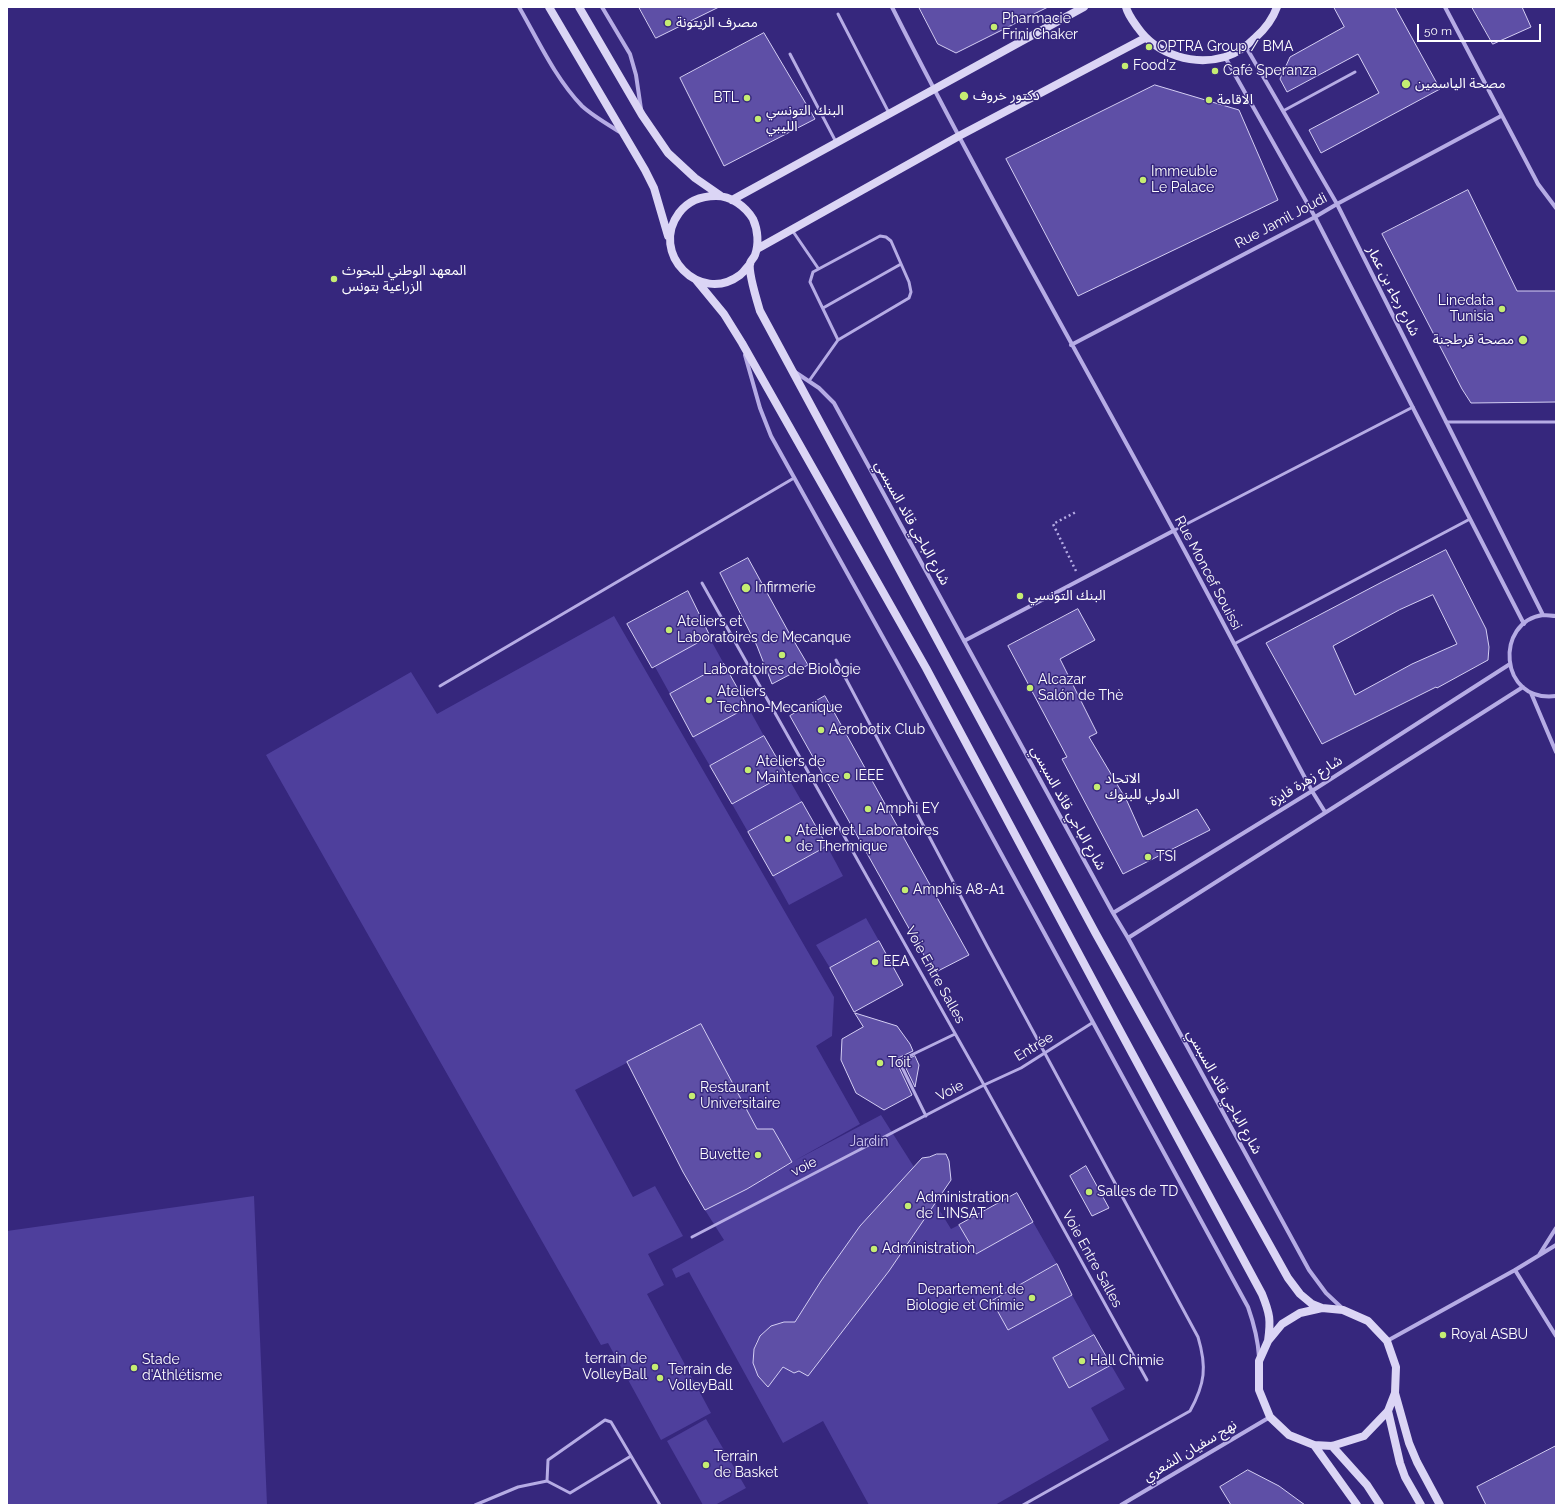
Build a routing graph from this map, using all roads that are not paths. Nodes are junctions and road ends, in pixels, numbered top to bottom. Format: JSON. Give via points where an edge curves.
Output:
{"nodes":[{"id":1,"x":519,"y":7,"type":"edge"},
{"id":2,"x":549,"y":7,"type":"edge"},
{"id":3,"x":579,"y":7,"type":"edge"},
{"id":4,"x":602,"y":7,"type":"edge"},
{"id":5,"x":892,"y":7,"type":"edge"},
{"id":6,"x":1084,"y":7,"type":"edge"},
{"id":7,"x":1126,"y":7,"type":"edge"},
{"id":8,"x":1277,"y":7,"type":"edge"},
{"id":9,"x":1445,"y":7,"type":"edge"},
{"id":10,"x":838,"y":14,"type":"dead end"},
{"id":11,"x":1145,"y":38,"type":"junction"},
{"id":12,"x":1246,"y":46,"type":"junction"},
{"id":13,"x":790,"y":54,"type":"dead end"},
{"id":14,"x":1225,"y":57,"type":"junction"},
{"id":15,"x":1355,"y":72,"type":"dead end"},
{"id":16,"x":933,"y":88,"type":"junction"},
{"id":17,"x":1283,"y":111,"type":"junction"},
{"id":18,"x":889,"y":113,"type":"junction"},
{"id":19,"x":642,"y":115,"type":"junction"},
{"id":20,"x":1501,"y":116,"type":"junction"},
{"id":21,"x":623,"y":133,"type":"junction"},
{"id":22,"x":959,"y":136,"type":"junction"},
{"id":23,"x":836,"y":142,"type":"junction"},
{"id":24,"x":721,"y":196,"type":"junction"},
{"id":25,"x":732,"y":200,"type":"junction"},
{"id":26,"x":1337,"y":204,"type":"junction"},
{"id":27,"x":1556,"y":208,"type":"edge"},
{"id":28,"x":1315,"y":217,"type":"junction"},
{"id":29,"x":791,"y":230,"type":"junction"},
{"id":30,"x":669,"y":238,"type":"junction"},
{"id":31,"x":756,"y":248,"type":"junction"},
{"id":32,"x":750,"y":264,"type":"junction"},
{"id":33,"x":901,"y":264,"type":"junction"},
{"id":34,"x":818,"y":268,"type":"junction"},
{"id":35,"x":696,"y":280,"type":"junction"},
{"id":36,"x":822,"y":308,"type":"junction"},
{"id":37,"x":838,"y":340,"type":"junction"},
{"id":38,"x":742,"y":343,"type":"junction"},
{"id":39,"x":1071,"y":345,"type":"junction"},
{"id":40,"x":791,"y":370,"type":"junction"},
{"id":41,"x":809,"y":381,"type":"junction"},
{"id":42,"x":1413,"y":407,"type":"junction"},
{"id":43,"x":1446,"y":422,"type":"junction"},
{"id":44,"x":1556,"y":422,"type":"edge"},
{"id":45,"x":794,"y":478,"type":"junction"},
{"id":46,"x":1470,"y":519,"type":"junction"},
{"id":47,"x":1173,"y":531,"type":"junction"},
{"id":48,"x":702,"y":583,"type":"dead end"},
{"id":49,"x":1543,"y":615,"type":"junction"},
{"id":50,"x":1556,"y":616,"type":"edge"},
{"id":51,"x":1524,"y":624,"type":"junction"},
{"id":52,"x":964,"y":641,"type":"junction"},
{"id":53,"x":1234,"y":644,"type":"junction"},
{"id":54,"x":836,"y":660,"type":"dead end"},
{"id":55,"x":1510,"y":664,"type":"junction"},
{"id":56,"x":440,"y":686,"type":"dead end"},
{"id":57,"x":1523,"y":687,"type":"junction"},
{"id":58,"x":1531,"y":693,"type":"junction"},
{"id":59,"x":1556,"y":696,"type":"edge"},
{"id":60,"x":1556,"y":752,"type":"edge"},
{"id":61,"x":1312,"y":791,"type":"junction"},
{"id":62,"x":1325,"y":812,"type":"junction"},
{"id":63,"x":1113,"y":913,"type":"junction"},
{"id":64,"x":1128,"y":938,"type":"junction"},
{"id":65,"x":1092,"y":1023,"type":"junction"},
{"id":66,"x":955,"y":1034,"type":"junction"},
{"id":67,"x":1046,"y":1053,"type":"junction"},
{"id":68,"x":984,"y":1085,"type":"junction"},
{"id":69,"x":926,"y":1116,"type":"junction"},
{"id":70,"x":1556,"y":1228,"type":"edge"},
{"id":71,"x":692,"y":1237,"type":"dead end"},
{"id":72,"x":1556,"y":1245,"type":"edge"},
{"id":73,"x":1538,"y":1256,"type":"junction"},
{"id":74,"x":1515,"y":1270,"type":"junction"},
{"id":75,"x":1322,"y":1308,"type":"junction"},
{"id":76,"x":1343,"y":1310,"type":"junction"},
{"id":77,"x":1556,"y":1336,"type":"edge"},
{"id":78,"x":1268,"y":1341,"type":"junction"},
{"id":79,"x":1387,"y":1341,"type":"junction"},
{"id":80,"x":1259,"y":1361,"type":"junction"},
{"id":81,"x":1147,"y":1380,"type":"dead end"},
{"id":82,"x":1395,"y":1393,"type":"junction"},
{"id":83,"x":1388,"y":1412,"type":"junction"},
{"id":84,"x":1270,"y":1417,"type":"junction"},
{"id":85,"x":1314,"y":1445,"type":"junction"},
{"id":86,"x":1332,"y":1446,"type":"junction"},
{"id":87,"x":632,"y":1456,"type":"junction"},
{"id":88,"x":546,"y":1481,"type":"junction"},
{"id":89,"x":475,"y":1505,"type":"edge"},
{"id":90,"x":660,"y":1505,"type":"edge"},
{"id":91,"x":1023,"y":1505,"type":"edge"},
{"id":92,"x":1121,"y":1505,"type":"edge"},
{"id":93,"x":1358,"y":1505,"type":"edge"},
{"id":94,"x":1380,"y":1505,"type":"edge"},
{"id":95,"x":1421,"y":1505,"type":"edge"},
{"id":96,"x":1440,"y":1505,"type":"edge"}],
"edges":[{"from":1,"to":21,"type":"street","via":[[565,86],[598,119]]},
{"from":2,"to":21,"type":"street"},
{"from":3,"to":19,"type":"street"},
{"from":4,"to":19,"type":"street","via":[[630,54]]},
{"from":5,"to":16,"type":"street","name":"Rue Moncef Souissi"},
{"from":6,"to":16,"type":"street"},
{"from":7,"to":11,"type":"street","via":[[1128,15]]},
{"from":8,"to":12,"type":"street","via":[[1264,30]]},
{"from":9,"to":20,"type":"street"},
{"from":10,"to":18,"type":"lane"},
{"from":11,"to":14,"type":"street","via":[[1169,54],[1197,60]]},
{"from":11,"to":22,"type":"street"},
{"from":12,"to":14,"type":"street"},
{"from":12,"to":17,"type":"street","name":"شارع رجاء بن عمار"},
{"from":13,"to":23,"type":"lane"},
{"from":14,"to":28,"type":"street"},
{"from":15,"to":17,"type":"lane"},
{"from":16,"to":18,"type":"street"},
{"from":16,"to":22,"type":"street","name":"Rue Moncef Souissi"},
{"from":17,"to":26,"type":"street","name":"شارع رجاء بن عمار"},
{"from":18,"to":23,"type":"street"},
{"from":19,"to":24,"type":"street","via":[[668,153],[695,178]]},
{"from":20,"to":26,"type":"street","name":"Rue Jamil Joudi"},
{"from":20,"to":27,"type":"street","via":[[1538,184]]},
{"from":21,"to":30,"type":"street","via":[[654,188]]},
{"from":22,"to":29,"type":"street"},
{"from":22,"to":39,"type":"street","name":"Rue Moncef Souissi"},
{"from":23,"to":25,"type":"street"},
{"from":24,"to":25,"type":"street"},
{"from":24,"to":30,"type":"street","via":[[707,196],[694,200],[682,208],[674,219]]},
{"from":25,"to":31,"type":"street","via":[[744,208],[753,220],[757,234]]},
{"from":26,"to":28,"type":"street","name":"Rue Jamil Joudi"},
{"from":26,"to":43,"type":"street","name":"شارع رجاء بن عمار"},
{"from":28,"to":39,"type":"street","name":"Rue Jamil Joudi"},
{"from":28,"to":42,"type":"street"},
{"from":29,"to":31,"type":"street"},
{"from":29,"to":34,"type":"lane"},
{"from":30,"to":35,"type":"street","via":[[675,260],[684,272]]},
{"from":31,"to":32,"type":"street"},
{"from":32,"to":35,"type":"street","via":[[740,275],[726,282]]},
{"from":32,"to":40,"type":"street","via":[[760,311]]},
{"from":33,"to":34,"type":"lane","via":[[890,241],[880,236]]},
{"from":33,"to":36,"type":"lane"},
{"from":33,"to":37,"type":"lane","via":[[909,282],[909,298]]},
{"from":34,"to":36,"type":"lane","via":[[813,272],[810,282]]},
{"from":35,"to":38,"type":"street","via":[[724,314]]},
{"from":36,"to":37,"type":"lane"},
{"from":37,"to":41,"type":"lane"},
{"from":38,"to":45,"type":"street","via":[[760,408],[771,436]]},
{"from":38,"to":78,"type":"street","via":[[926,668],[1262,1294],[1270,1321]]},
{"from":39,"to":47,"type":"street","name":"Rue Moncef Souissi"},
{"from":40,"to":41,"type":"street","name":"شارع الباجي قائد السبسي"},
{"from":40,"to":75,"type":"street","via":[[1096,934],[1288,1278],[1300,1294]]},
{"from":41,"to":52,"type":"street","name":"شارع الباجي قائد السبسي","via":[[834,403]]},
{"from":42,"to":46,"type":"street"},
{"from":42,"to":47,"type":"lane"},
{"from":43,"to":44,"type":"lane"},
{"from":43,"to":49,"type":"street","name":"شارع رجاء بن عمار"},
{"from":45,"to":56,"type":"lane"},
{"from":45,"to":65,"type":"street","via":[[904,675]]},
{"from":46,"to":51,"type":"street"},
{"from":46,"to":53,"type":"lane"},
{"from":47,"to":52,"type":"street"},
{"from":47,"to":53,"type":"street","name":"Rue Moncef Souissi"},
{"from":48,"to":66,"type":"lane","name":"Voie Entre Salles"},
{"from":49,"to":50,"type":"street"},
{"from":49,"to":51,"type":"street"},
{"from":51,"to":55,"type":"street","via":[[1514,635],[1509,649]]},
{"from":52,"to":63,"type":"street","name":"شارع الباجي قائد السبسي"},
{"from":53,"to":61,"type":"street","name":"Rue Moncef Souissi"},
{"from":54,"to":67,"type":"lane"},
{"from":55,"to":57,"type":"street","via":[[1514,676]]},
{"from":55,"to":61,"type":"street","name":"شارع زهرة فايزة"},
{"from":57,"to":58,"type":"street"},
{"from":57,"to":62,"type":"street"},
{"from":58,"to":59,"type":"street","via":[[1547,697]]},
{"from":58,"to":60,"type":"street"},
{"from":61,"to":62,"type":"street","name":"Rue Moncef Souissi"},
{"from":61,"to":63,"type":"street","name":"شارع زهرة فايزة"},
{"from":62,"to":64,"type":"street"},
{"from":63,"to":64,"type":"street","name":"شارع الباجي قائد السبسي"},
{"from":64,"to":76,"type":"street","name":"شارع الباجي قائد السبسي","via":[[1309,1270]]},
{"from":65,"to":67,"type":"lane","name":"Entrée"},
{"from":65,"to":80,"type":"street","via":[[1248,1307],[1258,1341]]},
{"from":66,"to":68,"type":"lane","name":"Voie Entre Salles"},
{"from":66,"to":69,"type":"lane","via":[[899,1061]]},
{"from":67,"to":68,"type":"lane","name":"Entrée"},
{"from":67,"to":91,"type":"lane","via":[[1198,1337],[1204,1356],[1199,1394],[1190,1411]]},
{"from":68,"to":69,"type":"lane","name":"Voie"},
{"from":68,"to":81,"type":"lane","name":"Voie Entre Salles"},
{"from":69,"to":71,"type":"lane","name":"voie"},
{"from":70,"to":73,"type":"street"},
{"from":72,"to":73,"type":"street"},
{"from":73,"to":74,"type":"street"},
{"from":74,"to":77,"type":"street"},
{"from":74,"to":79,"type":"street"},
{"from":75,"to":76,"type":"street"},
{"from":75,"to":78,"type":"street","via":[[1300,1313],[1282,1324]]},
{"from":76,"to":79,"type":"street","via":[[1368,1321]]},
{"from":78,"to":80,"type":"street"},
{"from":79,"to":82,"type":"street","via":[[1396,1367]]},
{"from":80,"to":84,"type":"street","via":[[1259,1390]]},
{"from":82,"to":83,"type":"street"},
{"from":82,"to":96,"type":"street","via":[[1409,1444]]},
{"from":83,"to":86,"type":"street","via":[[1364,1436]]},
{"from":83,"to":95,"type":"street","via":[[1400,1463]]},
{"from":84,"to":85,"type":"street","via":[[1289,1435]]},
{"from":84,"to":92,"type":"street","name":"نهج سفيان الشعري"},
{"from":85,"to":86,"type":"street"},
{"from":85,"to":93,"type":"street"},
{"from":86,"to":94,"type":"street","via":[[1367,1485]]},
{"from":87,"to":88,"type":"lane","via":[[570,1493]]},
{"from":87,"to":88,"type":"lane","via":[[612,1422],[605,1420],[548,1460]]},
{"from":87,"to":90,"type":"lane"},
{"from":88,"to":89,"type":"lane","via":[[518,1487]]}]}
